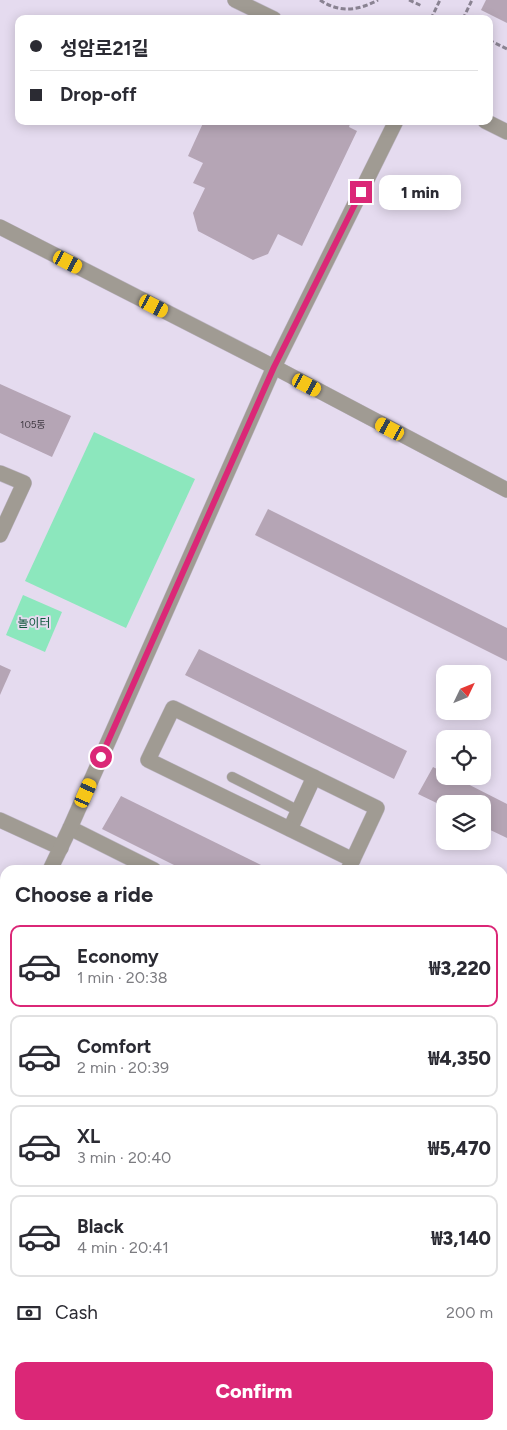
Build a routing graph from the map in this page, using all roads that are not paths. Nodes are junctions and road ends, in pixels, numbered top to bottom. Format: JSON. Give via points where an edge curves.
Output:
{"nodes":[{"id":1,"x":235,"y":0,"type":"edge"},
{"id":2,"x":266,"y":15,"type":"edge"},
{"id":3,"x":394,"y":125,"type":"edge"},
{"id":4,"x":493,"y":125,"type":"edge"},
{"id":5,"x":507,"y":132,"type":"edge"},
{"id":6,"x":0,"y":227,"type":"edge"},
{"id":7,"x":274,"y":367,"type":"junction"},
{"id":8,"x":0,"y":473,"type":"edge"},
{"id":9,"x":507,"y":490,"type":"edge"},
{"id":10,"x":0,"y":535,"type":"edge"},
{"id":11,"x":232,"y":777,"type":"dead end"},
{"id":12,"x":314,"y":777,"type":"junction"},
{"id":13,"x":299,"y":811,"type":"junction"},
{"id":14,"x":0,"y":820,"type":"edge"},
{"id":15,"x":70,"y":828,"type":"junction"},
{"id":16,"x":290,"y":829,"type":"junction"},
{"id":17,"x":61,"y":848,"type":"junction"},
{"id":18,"x":52,"y":865,"type":"edge"},
{"id":19,"x":144,"y":865,"type":"edge"},
{"id":20,"x":350,"y":865,"type":"edge"}],
"edges":[{"from":1,"to":2,"type":"street"},
{"from":3,"to":7,"type":"street"},
{"from":4,"to":5,"type":"street"},
{"from":6,"to":7,"type":"street"},
{"from":7,"to":9,"type":"street"},
{"from":7,"to":15,"type":"street"},
{"from":8,"to":10,"type":"street","via":[[24,483]]},
{"from":11,"to":13,"type":"lane"},
{"from":12,"to":13,"type":"street"},
{"from":12,"to":16,"type":"street","via":[[173,708],[148,760]]},
{"from":12,"to":20,"type":"street","via":[[378,808]]},
{"from":13,"to":16,"type":"street"},
{"from":14,"to":17,"type":"street"},
{"from":15,"to":17,"type":"street"},
{"from":15,"to":19,"type":"street"},
{"from":16,"to":20,"type":"street"},
{"from":17,"to":18,"type":"street"}]}
